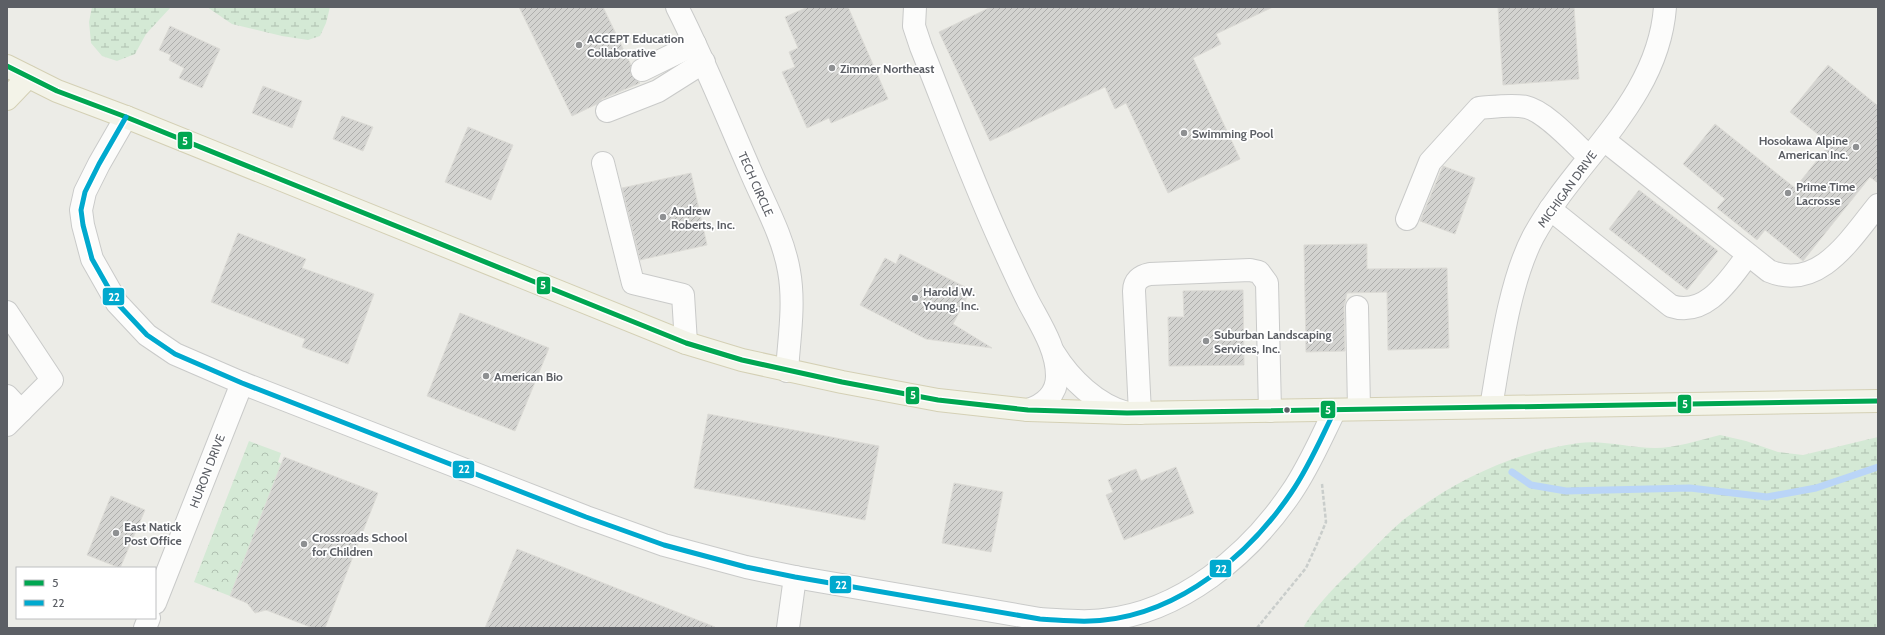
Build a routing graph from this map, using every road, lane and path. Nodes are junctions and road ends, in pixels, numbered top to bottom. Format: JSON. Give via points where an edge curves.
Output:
{"nodes":[{"id":1,"x":677,"y":7,"type":"edge"},
{"id":2,"x":915,"y":7,"type":"edge"},
{"id":3,"x":1665,"y":7,"type":"edge"},
{"id":4,"x":699,"y":53,"type":"junction"},
{"id":5,"x":7,"y":66,"type":"edge"},
{"id":6,"x":642,"y":70,"type":"dead end"},
{"id":7,"x":28,"y":77,"type":"junction"},
{"id":8,"x":7,"y":99,"type":"edge"},
{"id":9,"x":607,"y":111,"type":"dead end"},
{"id":10,"x":126,"y":117,"type":"junction"},
{"id":11,"x":1604,"y":140,"type":"junction"},
{"id":12,"x":1589,"y":157,"type":"junction"},
{"id":13,"x":603,"y":163,"type":"dead end"},
{"id":14,"x":1878,"y":206,"type":"edge"},
{"id":15,"x":1550,"y":209,"type":"junction"},
{"id":16,"x":1407,"y":219,"type":"dead end"},
{"id":17,"x":1748,"y":255,"type":"junction"},
{"id":18,"x":1357,"y":307,"type":"dead end"},
{"id":19,"x":7,"y":312,"type":"edge"},
{"id":20,"x":686,"y":343,"type":"junction"},
{"id":21,"x":1053,"y":351,"type":"junction"},
{"id":22,"x":787,"y":371,"type":"junction"},
{"id":23,"x":242,"y":384,"type":"junction"},
{"id":24,"x":1878,"y":401,"type":"edge"},
{"id":25,"x":1491,"y":407,"type":"junction"},
{"id":26,"x":1359,"y":409,"type":"junction"},
{"id":27,"x":1028,"y":410,"type":"junction"},
{"id":28,"x":1335,"y":410,"type":"junction"},
{"id":29,"x":12,"y":411,"type":"edge"},
{"id":30,"x":1270,"y":411,"type":"junction"},
{"id":31,"x":1133,"y":413,"type":"junction"},
{"id":32,"x":1316,"y":450,"type":"junction"},
{"id":33,"x":795,"y":576,"type":"junction"},
{"id":34,"x":156,"y":601,"type":"edge"},
{"id":35,"x":1156,"y":606,"type":"junction"},
{"id":36,"x":788,"y":628,"type":"edge"},
{"id":37,"x":1147,"y":628,"type":"edge"},
{"id":38,"x":1257,"y":628,"type":"edge"}],
"edges":[{"from":1,"to":4,"type":"street","name":"TECH CIRCLE"},
{"from":2,"to":21,"type":"street","via":[[914,26],[921,48],[1002,247]]},
{"from":3,"to":11,"type":"street","name":"MICHIGAN DRIVE","via":[[1656,51],[1630,105]]},
{"from":4,"to":6,"type":"street"},
{"from":4,"to":9,"type":"street","via":[[658,91]]},
{"from":4,"to":22,"type":"street","name":"TECH CIRCLE","via":[[773,220],[789,271],[792,310]]},
{"from":5,"to":7,"type":"main road"},
{"from":7,"to":8,"type":"main road"},
{"from":7,"to":10,"type":"main road","via":[[57,91]]},
{"from":10,"to":20,"type":"main road"},
{"from":10,"to":23,"type":"street","via":[[98,164],[82,203],[83,225],[92,259],[117,303],[147,335],[175,354]]},
{"from":11,"to":12,"type":"street","name":"MICHIGAN DRIVE"},
{"from":11,"to":17,"type":"street"},
{"from":12,"to":15,"type":"street","name":"MICHIGAN DRIVE"},
{"from":12,"to":16,"type":"street","via":[[1544,116],[1531,108],[1479,108],[1430,162]]},
{"from":13,"to":20,"type":"street","via":[[633,283],[683,295]]},
{"from":14,"to":17,"type":"street","via":[[1833,258],[1807,273],[1788,277],[1778,275]]},
{"from":15,"to":17,"type":"street","via":[[1671,306],[1677,308],[1698,306],[1715,296]]},
{"from":15,"to":25,"type":"street","name":"MICHIGAN DRIVE","via":[[1532,239],[1518,276]]},
{"from":18,"to":26,"type":"street"},
{"from":19,"to":29,"type":"street","via":[[52,380]]},
{"from":20,"to":22,"type":"main road"},
{"from":21,"to":27,"type":"street","via":[[1057,384],[1049,398],[1036,408]]},
{"from":21,"to":31,"type":"street","via":[[1080,384],[1104,403]]},
{"from":22,"to":27,"type":"main road","via":[[938,400]]},
{"from":23,"to":33,"type":"street","via":[[651,540],[704,557]]},
{"from":23,"to":34,"type":"street","name":"HURON DRIVE"},
{"from":24,"to":25,"type":"main road"},
{"from":25,"to":26,"type":"main road"},
{"from":26,"to":28,"type":"main road"},
{"from":27,"to":31,"type":"main road"},
{"from":28,"to":30,"type":"main road"},
{"from":28,"to":32,"type":"street"},
{"from":30,"to":31,"type":"main road"},
{"from":30,"to":31,"type":"street","via":[[1266,283],[1259,272],[1250,270],[1150,274],[1138,280],[1134,291]]},
{"from":32,"to":35,"type":"street","via":[[1277,513],[1249,543],[1200,584]]},
{"from":32,"to":38,"type":"path","via":[[1324,492],[1326,522],[1306,568]]},
{"from":33,"to":35,"type":"street","via":[[1040,619],[1103,620],[1130,615]]},
{"from":33,"to":36,"type":"street"},
{"from":35,"to":37,"type":"street"}]}
